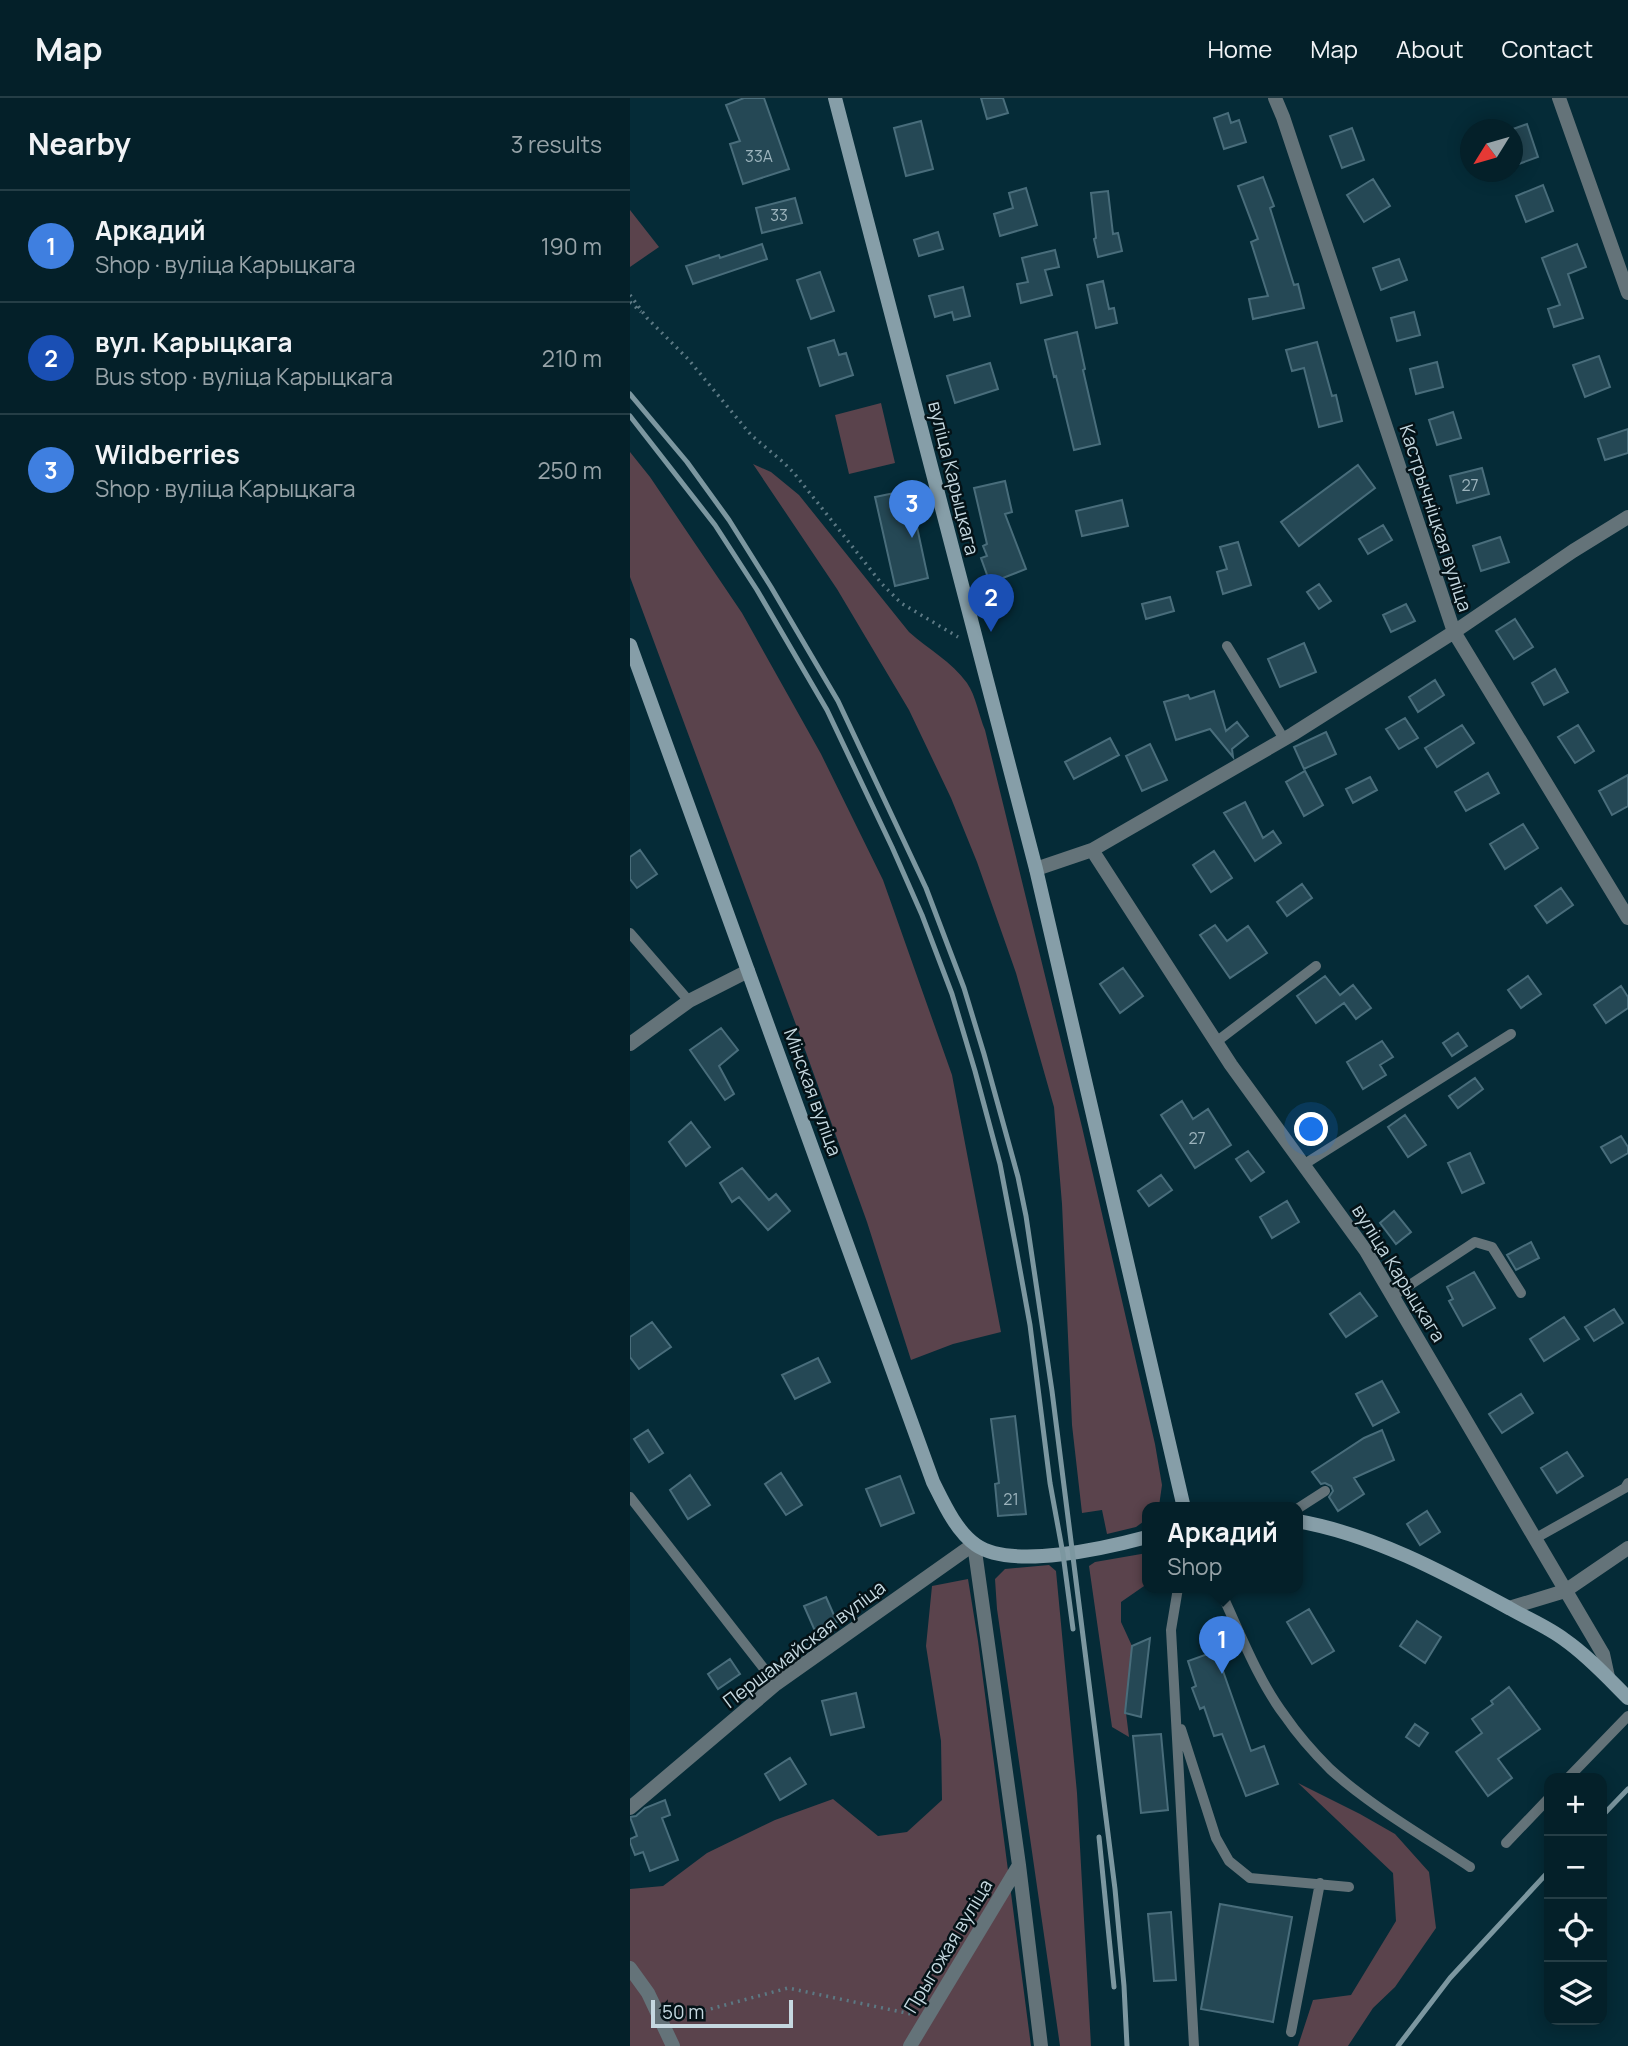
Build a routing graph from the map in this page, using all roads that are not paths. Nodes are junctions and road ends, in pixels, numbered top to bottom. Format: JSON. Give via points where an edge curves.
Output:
{"nodes":[{"id":1,"x":835,"y":98,"type":"edge"},
{"id":2,"x":1275,"y":98,"type":"edge"},
{"id":3,"x":1559,"y":98,"type":"edge"},
{"id":4,"x":1628,"y":293,"type":"edge"},
{"id":5,"x":1628,"y":517,"type":"edge"},
{"id":6,"x":1454,"y":632,"type":"junction"},
{"id":7,"x":630,"y":645,"type":"edge"},
{"id":8,"x":1227,"y":646,"type":"dead end"},
{"id":9,"x":1284,"y":739,"type":"junction"},
{"id":10,"x":1092,"y":850,"type":"junction"},
{"id":11,"x":1036,"y":869,"type":"junction"},
{"id":12,"x":1628,"y":918,"type":"edge"},
{"id":13,"x":630,"y":933,"type":"edge"},
{"id":14,"x":1316,"y":966,"type":"dead end"},
{"id":15,"x":748,"y":971,"type":"junction"},
{"id":16,"x":689,"y":1001,"type":"junction"},
{"id":17,"x":1511,"y":1034,"type":"dead end"},
{"id":18,"x":1216,"y":1042,"type":"junction"},
{"id":19,"x":630,"y":1044,"type":"edge"},
{"id":20,"x":1303,"y":1165,"type":"junction"},
{"id":21,"x":1521,"y":1293,"type":"dead end"},
{"id":22,"x":1393,"y":1296,"type":"junction"},
{"id":23,"x":1628,"y":1483,"type":"edge"},
{"id":24,"x":1325,"y":1491,"type":"dead end"},
{"id":25,"x":630,"y":1497,"type":"edge"},
{"id":26,"x":1183,"y":1502,"type":"edge"},
{"id":27,"x":1303,"y":1506,"type":"edge"},
{"id":28,"x":1303,"y":1522,"type":"edge"},
{"id":29,"x":1142,"y":1538,"type":"edge"},
{"id":30,"x":1536,"y":1538,"type":"junction"},
{"id":31,"x":974,"y":1544,"type":"junction"},
{"id":32,"x":1628,"y":1548,"type":"edge"},
{"id":33,"x":1565,"y":1591,"type":"junction"},
{"id":34,"x":1177,"y":1593,"type":"edge"},
{"id":35,"x":1221,"y":1593,"type":"edge"},
{"id":36,"x":1509,"y":1608,"type":"junction"},
{"id":37,"x":1608,"y":1677,"type":"junction"},
{"id":38,"x":776,"y":1684,"type":"junction"},
{"id":39,"x":1628,"y":1698,"type":"edge"},
{"id":40,"x":1176,"y":1716,"type":"junction"},
{"id":41,"x":1628,"y":1716,"type":"edge"},
{"id":42,"x":1573,"y":1773,"type":"edge"},
{"id":43,"x":1544,"y":1803,"type":"edge"},
{"id":44,"x":630,"y":1808,"type":"edge"},
{"id":45,"x":1506,"y":1843,"type":"dead end"},
{"id":46,"x":1019,"y":1866,"type":"junction"},
{"id":47,"x":1469,"y":1867,"type":"dead end"},
{"id":48,"x":1320,"y":1883,"type":"junction"},
{"id":49,"x":1349,"y":1886,"type":"dead end"},
{"id":50,"x":630,"y":1968,"type":"edge"},
{"id":51,"x":1291,"y":2032,"type":"dead end"},
{"id":52,"x":673,"y":2046,"type":"edge"},
{"id":53,"x":910,"y":2046,"type":"edge"},
{"id":54,"x":1041,"y":2046,"type":"edge"},
{"id":55,"x":1194,"y":2046,"type":"edge"}],
"edges":[{"from":1,"to":11,"type":"street","name":"вуліца Карыцкага"},
{"from":2,"to":6,"type":"street","name":"Кастрычніцкая вуліца"},
{"from":3,"to":4,"type":"street"},
{"from":5,"to":6,"type":"street"},
{"from":6,"to":9,"type":"street"},
{"from":6,"to":12,"type":"street","name":"Кастрычніцкая вуліца"},
{"from":7,"to":15,"type":"street","name":"Мінская вуліца"},
{"from":8,"to":9,"type":"lane"},
{"from":9,"to":10,"type":"street"},
{"from":10,"to":11,"type":"street"},
{"from":10,"to":18,"type":"street","name":"вуліца Карыцкага"},
{"from":11,"to":26,"type":"street","name":"вуліца Карыцкага"},
{"from":13,"to":16,"type":"lane"},
{"from":14,"to":18,"type":"lane"},
{"from":15,"to":16,"type":"street"},
{"from":15,"to":31,"type":"street","name":"Мінская вуліца","via":[[933,1482],[944,1505]]},
{"from":16,"to":19,"type":"street"},
{"from":17,"to":20,"type":"lane"},
{"from":18,"to":20,"type":"street","name":"вуліца Карыцкага"},
{"from":20,"to":22,"type":"street","name":"вуліца Карыцкага"},
{"from":21,"to":22,"type":"lane","via":[[1492,1247],[1475,1242]]},
{"from":22,"to":30,"type":"street","name":"вуліца Карыцкага"},
{"from":23,"to":30,"type":"lane"},
{"from":24,"to":27,"type":"lane"},
{"from":25,"to":38,"type":"lane"},
{"from":28,"to":36,"type":"street","name":"вуліца Карыцкага","via":[[1342,1531],[1418,1561]]},
{"from":29,"to":31,"type":"street","via":[[1034,1556],[999,1555]]},
{"from":30,"to":33,"type":"street","name":"вуліца Карыцкага"},
{"from":31,"to":38,"type":"street","name":"Першамайская вуліца"},
{"from":31,"to":46,"type":"street"},
{"from":32,"to":33,"type":"street"},
{"from":33,"to":36,"type":"street"},
{"from":33,"to":37,"type":"street","name":"вуліца Карыцкага","via":[[1603,1654]]},
{"from":34,"to":40,"type":"lane","via":[[1171,1630]]},
{"from":35,"to":47,"type":"lane","via":[[1266,1687],[1310,1748],[1359,1793]]},
{"from":36,"to":37,"type":"street","name":"вуліца Карыцкага","via":[[1566,1640]]},
{"from":37,"to":39,"type":"street","name":"вуліца Карыцкага"},
{"from":38,"to":44,"type":"street","name":"Першамайская вуліца"},
{"from":40,"to":48,"type":"lane","via":[[1216,1838],[1228,1861],[1250,1878]]},
{"from":40,"to":55,"type":"lane"},
{"from":41,"to":42,"type":"lane"},
{"from":43,"to":45,"type":"lane"},
{"from":46,"to":53,"type":"street","name":"Прыгожая вуліца"},
{"from":46,"to":54,"type":"street"},
{"from":48,"to":49,"type":"lane"},
{"from":48,"to":51,"type":"lane"},
{"from":50,"to":52,"type":"street","via":[[648,1993]]}]}
